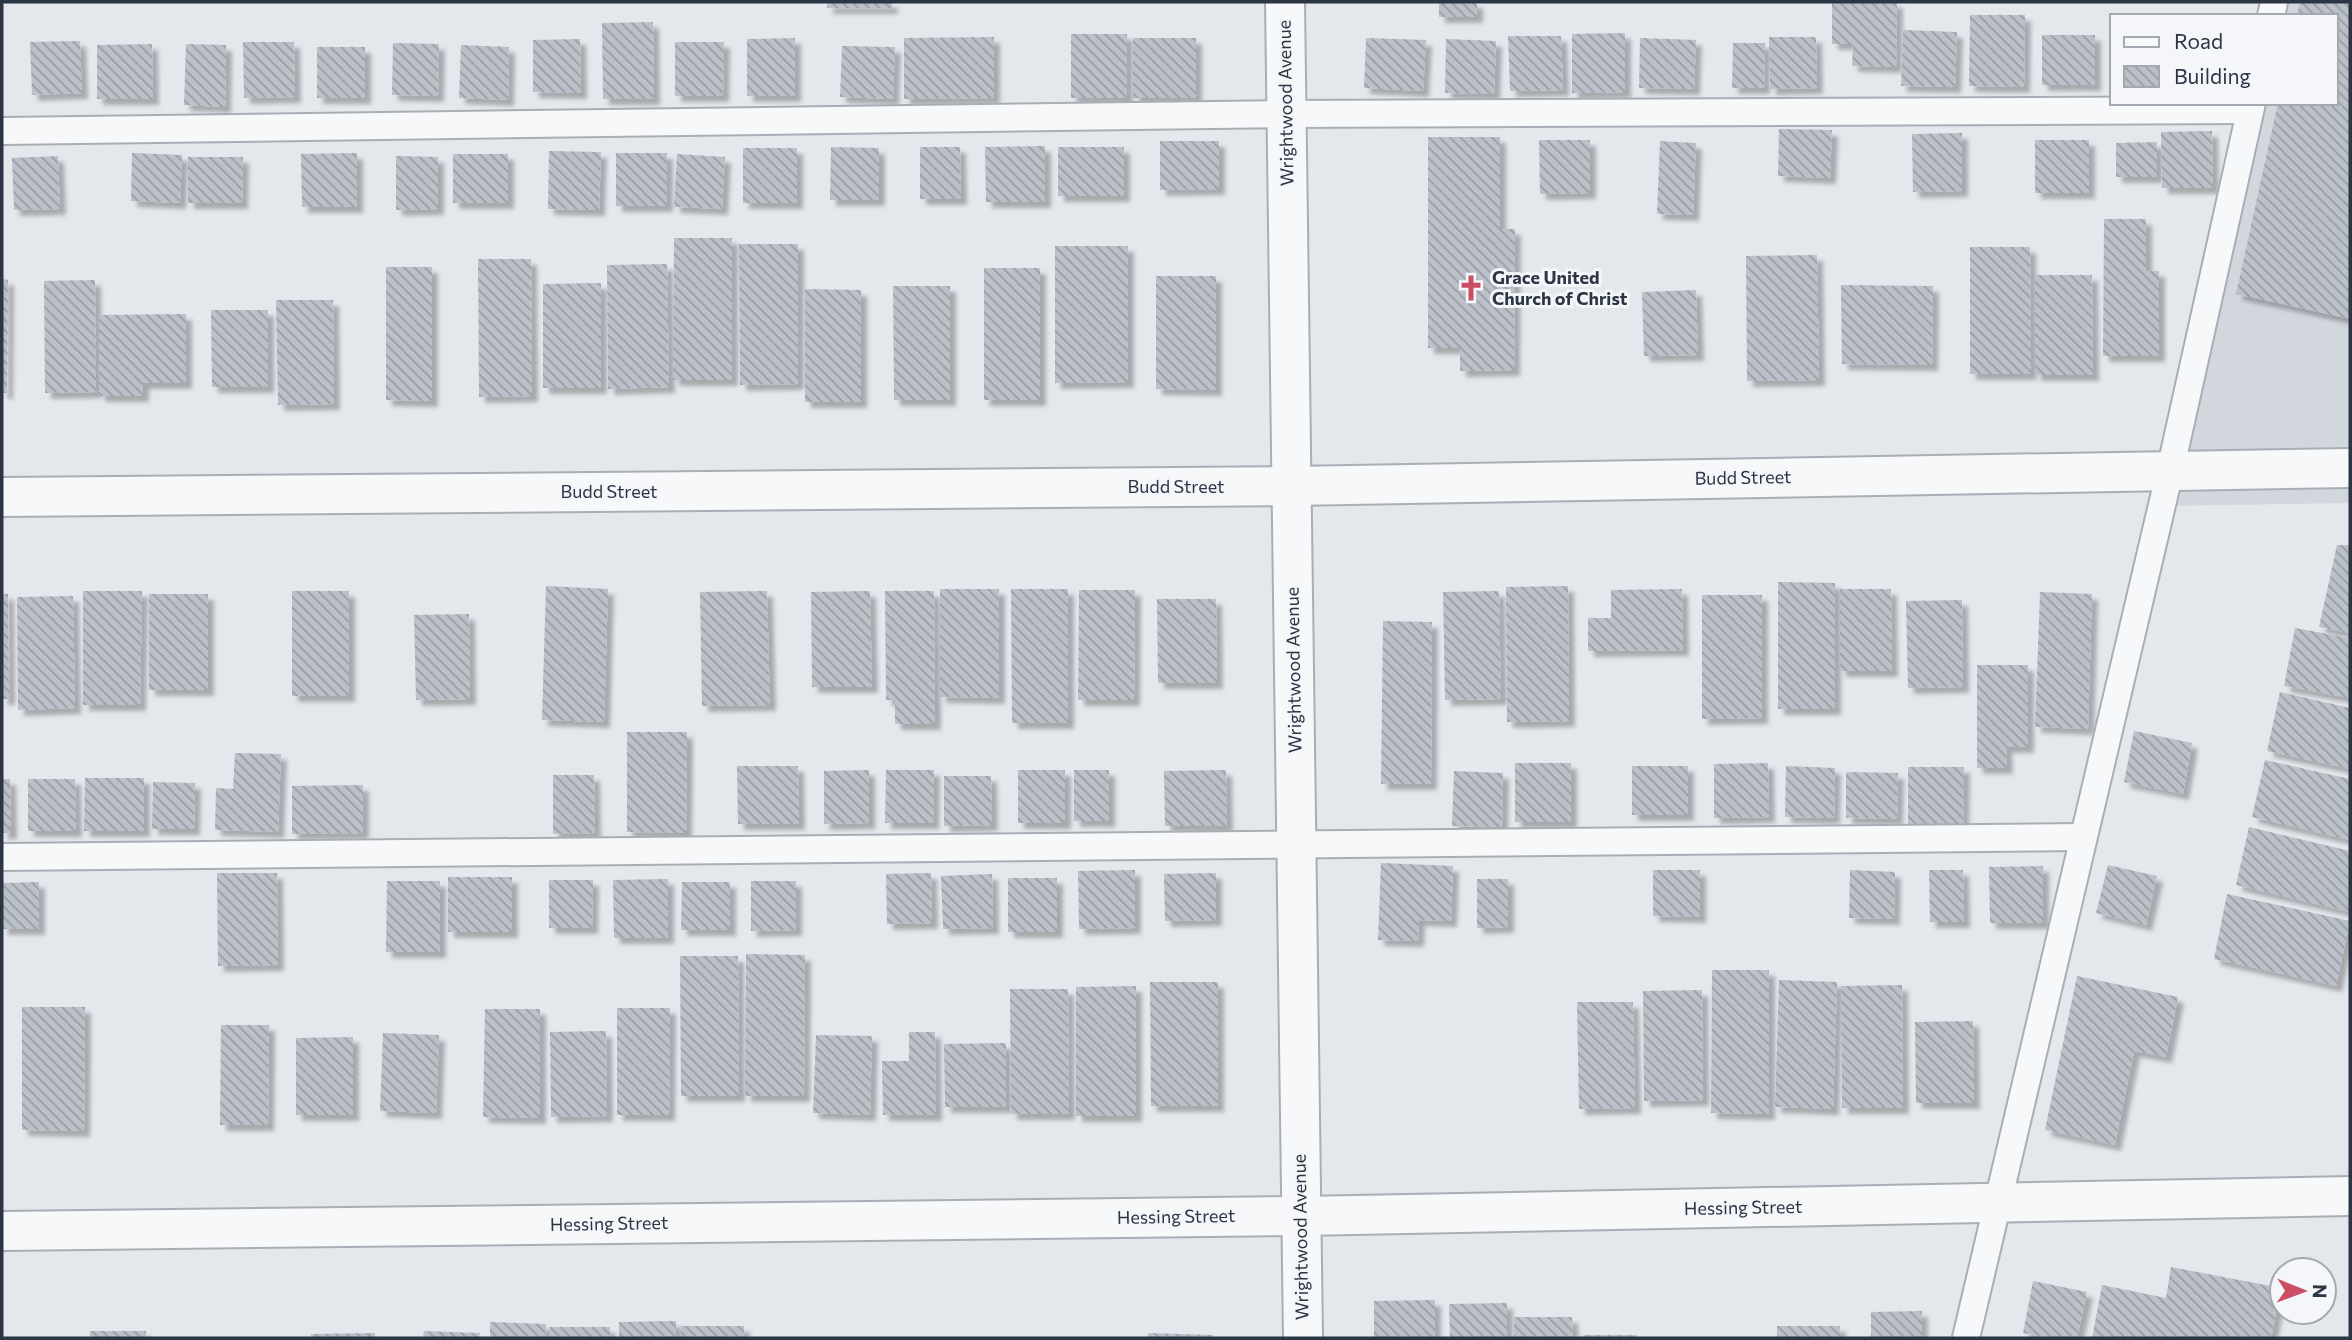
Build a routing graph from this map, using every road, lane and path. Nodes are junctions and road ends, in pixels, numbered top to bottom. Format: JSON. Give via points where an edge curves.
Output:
{"nodes":[{"id":1,"x":1285,"y":2,"type":"edge"},
{"id":2,"x":2251,"y":107,"type":"edge"},
{"id":3,"x":1286,"y":114,"type":"junction"},
{"id":4,"x":2,"y":131,"type":"edge"},
{"id":5,"x":2350,"y":468,"type":"edge"},
{"id":6,"x":2170,"y":471,"type":"junction"},
{"id":7,"x":1291,"y":486,"type":"junction"},
{"id":8,"x":2,"y":497,"type":"edge"},
{"id":9,"x":2082,"y":837,"type":"junction"},
{"id":10,"x":1296,"y":844,"type":"junction"},
{"id":11,"x":2,"y":857,"type":"edge"},
{"id":12,"x":2350,"y":1196,"type":"edge"},
{"id":13,"x":1997,"y":1204,"type":"junction"},
{"id":14,"x":1301,"y":1216,"type":"junction"},
{"id":15,"x":2,"y":1231,"type":"edge"},
{"id":16,"x":1303,"y":1338,"type":"edge"},
{"id":17,"x":1966,"y":1338,"type":"edge"}],
"edges":[{"from":1,"to":3,"type":"street","name":"Wrightwood Avenue"},
{"from":2,"to":3,"type":"lane"},
{"from":2,"to":6,"type":"lane"},
{"from":3,"to":4,"type":"lane"},
{"from":3,"to":7,"type":"street","name":"Wrightwood Avenue"},
{"from":5,"to":6,"type":"street","name":"Budd Street"},
{"from":6,"to":7,"type":"street","name":"Budd Street"},
{"from":6,"to":9,"type":"lane"},
{"from":7,"to":8,"type":"street","name":"Budd Street"},
{"from":7,"to":10,"type":"street","name":"Wrightwood Avenue"},
{"from":9,"to":10,"type":"lane"},
{"from":9,"to":13,"type":"lane"},
{"from":10,"to":11,"type":"lane"},
{"from":10,"to":14,"type":"street","name":"Wrightwood Avenue"},
{"from":12,"to":13,"type":"street","name":"Hessing Street"},
{"from":13,"to":14,"type":"street","name":"Hessing Street"},
{"from":13,"to":17,"type":"lane"},
{"from":14,"to":15,"type":"street","name":"Hessing Street"},
{"from":14,"to":16,"type":"street","name":"Wrightwood Avenue"}]}
